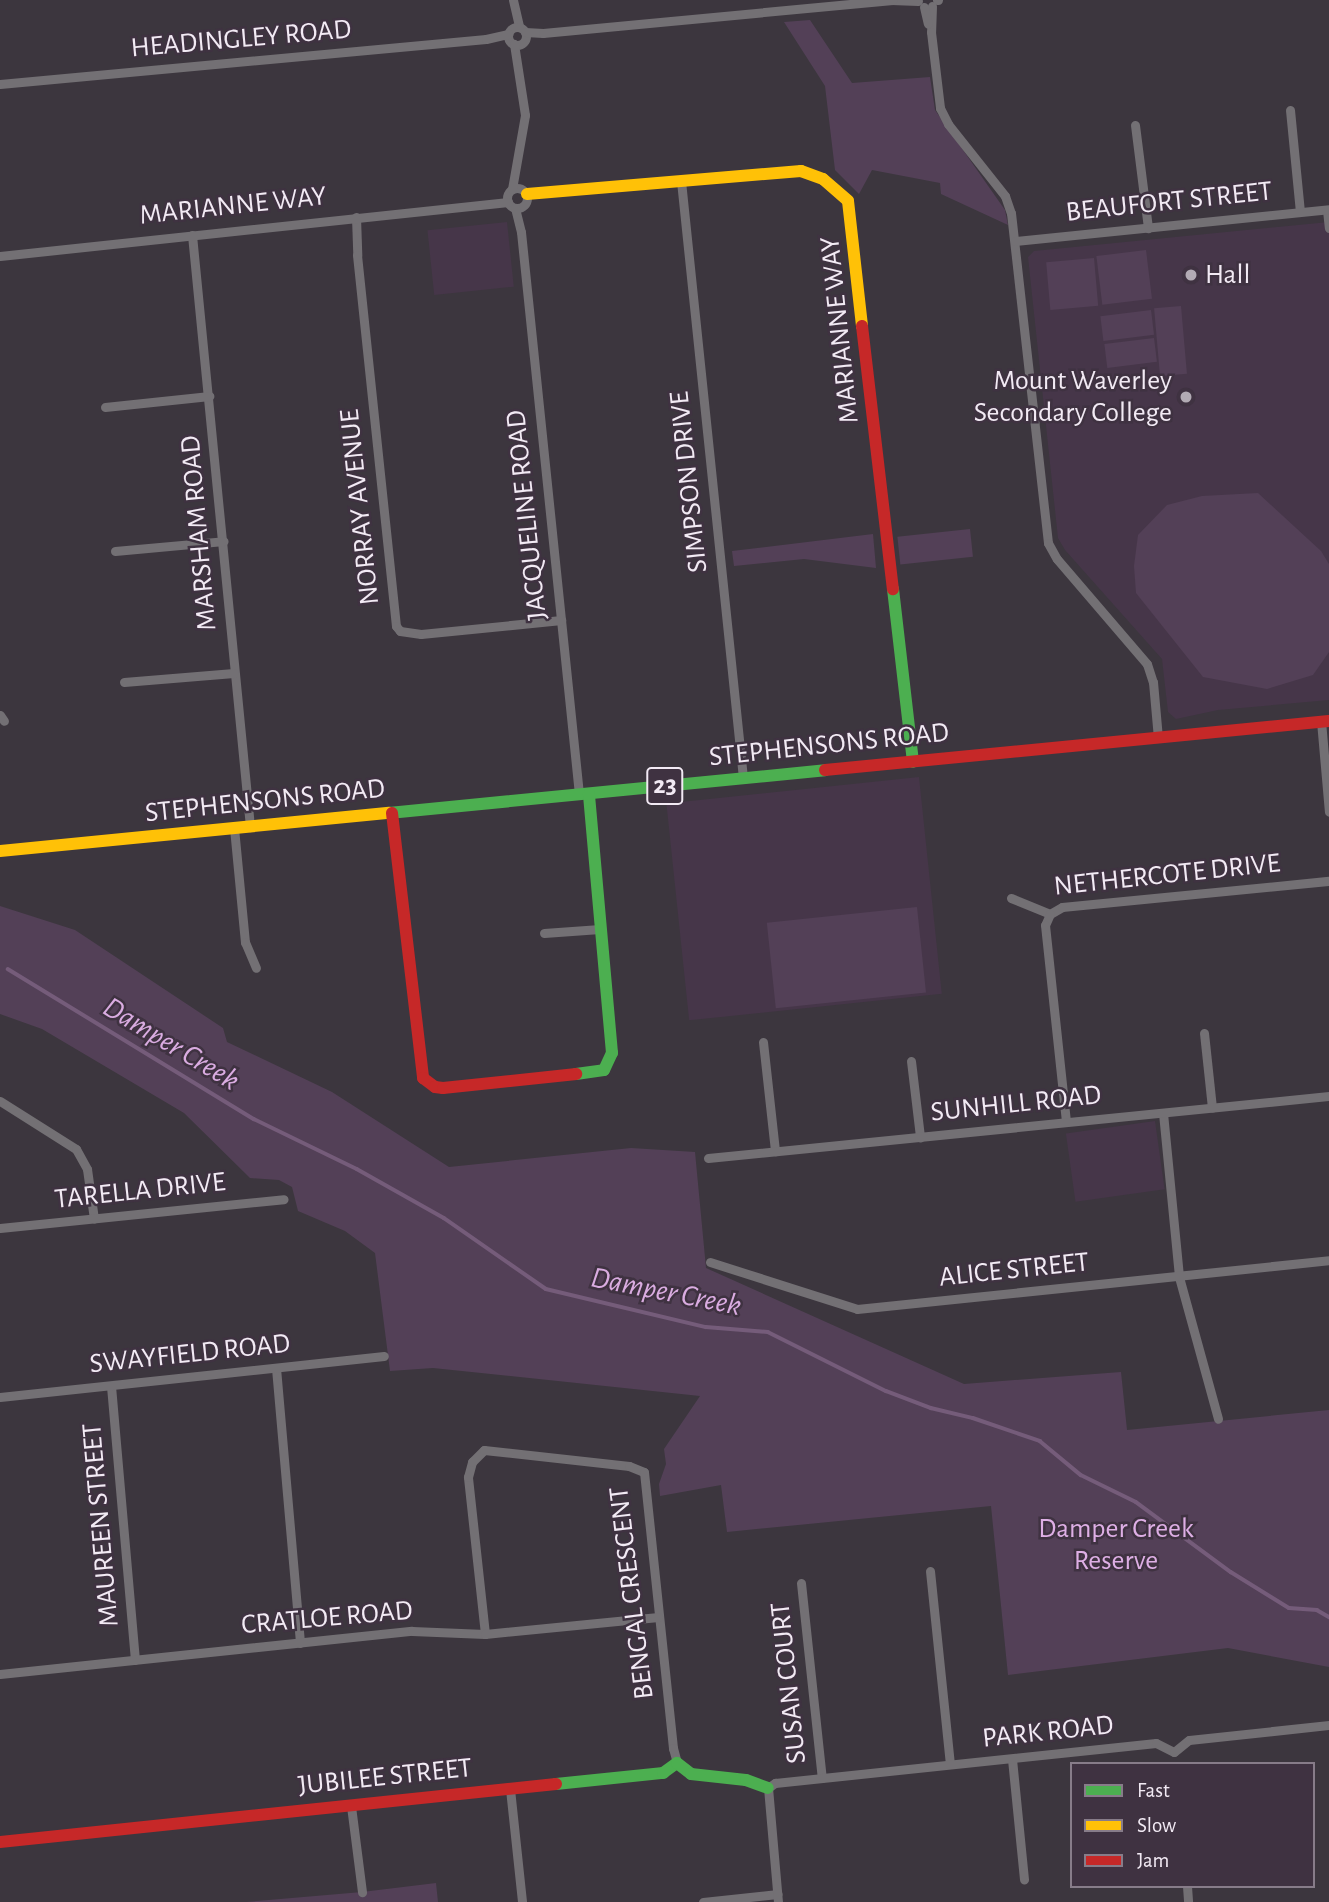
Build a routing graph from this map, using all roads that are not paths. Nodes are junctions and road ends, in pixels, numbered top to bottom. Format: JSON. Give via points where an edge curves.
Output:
{"nodes":[{"id":1,"x":891,"y":0,"type":"edge"},
{"id":2,"x":929,"y":2,"type":"edge"},
{"id":3,"x":514,"y":5,"type":"edge"},
{"id":4,"x":517,"y":36,"type":"junction"},
{"id":5,"x":0,"y":84,"type":"edge"},
{"id":6,"x":1290,"y":110,"type":"dead end"},
{"id":7,"x":1135,"y":125,"type":"dead end"},
{"id":8,"x":681,"y":181,"type":"junction"},
{"id":9,"x":517,"y":198,"type":"junction"},
{"id":10,"x":1328,"y":210,"type":"edge"},
{"id":11,"x":1300,"y":212,"type":"junction"},
{"id":12,"x":356,"y":216,"type":"junction"},
{"id":13,"x":1148,"y":228,"type":"junction"},
{"id":14,"x":1329,"y":228,"type":"edge"},
{"id":15,"x":192,"y":235,"type":"junction"},
{"id":16,"x":1015,"y":241,"type":"junction"},
{"id":17,"x":0,"y":256,"type":"edge"},
{"id":18,"x":209,"y":396,"type":"junction"},
{"id":19,"x":105,"y":407,"type":"dead end"},
{"id":20,"x":224,"y":541,"type":"junction"},
{"id":21,"x":115,"y":551,"type":"dead end"},
{"id":22,"x":561,"y":620,"type":"junction"},
{"id":23,"x":234,"y":673,"type":"junction"},
{"id":24,"x":124,"y":682,"type":"dead end"},
{"id":25,"x":1325,"y":721,"type":"edge"},
{"id":26,"x":1158,"y":738,"type":"junction"},
{"id":27,"x":913,"y":762,"type":"junction"},
{"id":28,"x":743,"y":778,"type":"junction"},
{"id":29,"x":584,"y":794,"type":"junction"},
{"id":30,"x":1329,"y":812,"type":"edge"},
{"id":31,"x":392,"y":813,"type":"junction"},
{"id":32,"x":250,"y":827,"type":"junction"},
{"id":33,"x":234,"y":828,"type":"junction"},
{"id":34,"x":0,"y":851,"type":"edge"},
{"id":35,"x":1329,"y":881,"type":"edge"},
{"id":36,"x":1012,"y":898,"type":"dead end"},
{"id":37,"x":1050,"y":914,"type":"junction"},
{"id":38,"x":600,"y":929,"type":"junction"},
{"id":39,"x":544,"y":933,"type":"dead end"},
{"id":40,"x":256,"y":968,"type":"dead end"},
{"id":41,"x":1204,"y":1033,"type":"dead end"},
{"id":42,"x":764,"y":1042,"type":"dead end"},
{"id":43,"x":911,"y":1061,"type":"dead end"},
{"id":44,"x":1329,"y":1096,"type":"edge"},
{"id":45,"x":0,"y":1101,"type":"edge"},
{"id":46,"x":1212,"y":1108,"type":"junction"},
{"id":47,"x":1163,"y":1113,"type":"junction"},
{"id":48,"x":1066,"y":1122,"type":"junction"},
{"id":49,"x":920,"y":1137,"type":"junction"},
{"id":50,"x":775,"y":1151,"type":"junction"},
{"id":51,"x":708,"y":1158,"type":"dead end"},
{"id":52,"x":285,"y":1199,"type":"dead end"},
{"id":53,"x":94,"y":1219,"type":"junction"},
{"id":54,"x":0,"y":1228,"type":"edge"},
{"id":55,"x":1329,"y":1260,"type":"edge"},
{"id":56,"x":710,"y":1262,"type":"dead end"},
{"id":57,"x":1179,"y":1277,"type":"junction"},
{"id":58,"x":384,"y":1356,"type":"dead end"},
{"id":59,"x":276,"y":1368,"type":"junction"},
{"id":60,"x":111,"y":1386,"type":"junction"},
{"id":61,"x":0,"y":1397,"type":"edge"},
{"id":62,"x":1218,"y":1419,"type":"dead end"},
{"id":63,"x":930,"y":1571,"type":"dead end"},
{"id":64,"x":801,"y":1583,"type":"dead end"},
{"id":65,"x":658,"y":1617,"type":"junction"},
{"id":66,"x":485,"y":1634,"type":"junction"},
{"id":67,"x":300,"y":1643,"type":"junction"},
{"id":68,"x":135,"y":1660,"type":"junction"},
{"id":69,"x":0,"y":1674,"type":"edge"},
{"id":70,"x":1329,"y":1725,"type":"edge"},
{"id":71,"x":1174,"y":1752,"type":"junction"},
{"id":72,"x":1012,"y":1759,"type":"junction"},
{"id":73,"x":1175,"y":1762,"type":"edge"},
{"id":74,"x":677,"y":1763,"type":"junction"},
{"id":75,"x":950,"y":1764,"type":"junction"},
{"id":76,"x":822,"y":1778,"type":"junction"},
{"id":77,"x":768,"y":1788,"type":"junction"},
{"id":78,"x":510,"y":1789,"type":"junction"},
{"id":79,"x":351,"y":1806,"type":"junction"},
{"id":80,"x":0,"y":1842,"type":"edge"},
{"id":81,"x":1024,"y":1879,"type":"dead end"},
{"id":82,"x":362,"y":1892,"type":"dead end"},
{"id":83,"x":778,"y":1898,"type":"edge"},
{"id":84,"x":522,"y":1902,"type":"edge"},
{"id":85,"x":703,"y":1902,"type":"edge"}],
"edges":[{"from":1,"to":2,"type":"street","name":"HEADINGLEY ROAD"},
{"from":1,"to":4,"type":"street","name":"HEADINGLEY ROAD"},
{"from":2,"to":16,"type":"street","via":[[940,108],[1005,196]]},
{"from":3,"to":4,"type":"street","name":"JACQUELINE ROAD"},
{"from":4,"to":5,"type":"street","name":"HEADINGLEY ROAD"},
{"from":4,"to":9,"type":"street","name":"JACQUELINE ROAD","via":[[525,115]]},
{"from":6,"to":11,"type":"street"},
{"from":7,"to":13,"type":"street"},
{"from":8,"to":9,"type":"street","name":"MARIANNE WAY"},
{"from":8,"to":27,"type":"street","name":"MARIANNE WAY","via":[[801,171],[823,179],[848,201]]},
{"from":8,"to":28,"type":"street","name":"SIMPSON DRIVE"},
{"from":9,"to":12,"type":"street","name":"MARIANNE WAY"},
{"from":9,"to":22,"type":"street","name":"JACQUELINE ROAD"},
{"from":10,"to":11,"type":"street","name":"BEAUFORT STREET"},
{"from":10,"to":14,"type":"street"},
{"from":11,"to":13,"type":"street","name":"BEAUFORT STREET"},
{"from":12,"to":15,"type":"street","name":"MARIANNE WAY"},
{"from":12,"to":22,"type":"street","name":"NORRAY AVENUE","via":[[396,626],[407,634],[421,634]]},
{"from":13,"to":16,"type":"street","name":"BEAUFORT STREET"},
{"from":15,"to":17,"type":"street","name":"MARIANNE WAY"},
{"from":15,"to":18,"type":"street","name":"MARSHAM ROAD"},
{"from":16,"to":26,"type":"street","via":[[1048,543],[1147,664]]},
{"from":18,"to":19,"type":"street"},
{"from":18,"to":20,"type":"street","name":"MARSHAM ROAD"},
{"from":20,"to":21,"type":"street"},
{"from":20,"to":23,"type":"street","name":"MARSHAM ROAD"},
{"from":22,"to":29,"type":"street","name":"JACQUELINE ROAD"},
{"from":23,"to":24,"type":"street"},
{"from":23,"to":32,"type":"street","name":"MARSHAM ROAD"},
{"from":25,"to":26,"type":"street","name":"STEPHENSONS ROAD","number":"23"},
{"from":25,"to":30,"type":"street"},
{"from":26,"to":27,"type":"street","name":"STEPHENSONS ROAD","number":"23"},
{"from":27,"to":28,"type":"street","name":"STEPHENSONS ROAD","number":"23"},
{"from":28,"to":29,"type":"street","name":"STEPHENSONS ROAD","number":"23"},
{"from":29,"to":31,"type":"street","name":"STEPHENSONS ROAD","number":"23"},
{"from":29,"to":38,"type":"street"},
{"from":31,"to":32,"type":"street","name":"STEPHENSONS ROAD","number":"23"},
{"from":31,"to":38,"type":"street","via":[[421,1069],[435,1087],[604,1070],[612,1053]]},
{"from":32,"to":33,"type":"street","name":"STEPHENSONS ROAD","number":"23"},
{"from":33,"to":34,"type":"street","name":"STEPHENSONS ROAD","number":"23"},
{"from":33,"to":40,"type":"street","via":[[245,942]]},
{"from":35,"to":37,"type":"street","name":"NETHERCOTE DRIVE","via":[[1062,907]]},
{"from":36,"to":37,"type":"street","name":"NETHERCOTE DRIVE"},
{"from":37,"to":48,"type":"street","via":[[1045,925]]},
{"from":38,"to":39,"type":"street"},
{"from":41,"to":46,"type":"street"},
{"from":42,"to":50,"type":"street"},
{"from":43,"to":49,"type":"street"},
{"from":44,"to":46,"type":"street","name":"SUNHILL ROAD"},
{"from":45,"to":53,"type":"street","via":[[76,1149],[88,1170]]},
{"from":46,"to":47,"type":"street","name":"SUNHILL ROAD"},
{"from":47,"to":48,"type":"street","name":"SUNHILL ROAD"},
{"from":47,"to":57,"type":"street"},
{"from":48,"to":49,"type":"street","name":"SUNHILL ROAD"},
{"from":49,"to":50,"type":"street","name":"SUNHILL ROAD"},
{"from":50,"to":51,"type":"street","name":"SUNHILL ROAD"},
{"from":52,"to":53,"type":"street","name":"TARELLA DRIVE"},
{"from":53,"to":54,"type":"street","name":"TARELLA DRIVE"},
{"from":55,"to":57,"type":"street","name":"ALICE STREET"},
{"from":56,"to":57,"type":"street","name":"ALICE STREET","via":[[857,1308]]},
{"from":57,"to":62,"type":"street"},
{"from":58,"to":59,"type":"street","name":"SWAYFIELD ROAD"},
{"from":59,"to":60,"type":"street","name":"SWAYFIELD ROAD"},
{"from":59,"to":67,"type":"street"},
{"from":60,"to":61,"type":"street","name":"SWAYFIELD ROAD"},
{"from":60,"to":68,"type":"street","name":"MAUREEN STREET"},
{"from":63,"to":75,"type":"street"},
{"from":64,"to":76,"type":"street","name":"SUSAN COURT"},
{"from":65,"to":66,"type":"street","name":"CRATLOE ROAD"},
{"from":65,"to":66,"type":"street","name":"BENGAL CRESCENT","via":[[643,1472],[629,1466],[484,1450],[472,1462],[468,1477]]},
{"from":65,"to":74,"type":"street","name":"BENGAL CRESCENT"},
{"from":66,"to":67,"type":"street","name":"CRATLOE ROAD","via":[[412,1631]]},
{"from":67,"to":68,"type":"street","name":"CRATLOE ROAD"},
{"from":68,"to":69,"type":"street","name":"CRATLOE ROAD"},
{"from":70,"to":71,"type":"street","via":[[1189,1740]]},
{"from":71,"to":72,"type":"street","name":"PARK ROAD","via":[[1156,1743]]},
{"from":71,"to":73,"type":"street"},
{"from":72,"to":75,"type":"street","name":"PARK ROAD"},
{"from":72,"to":81,"type":"street"},
{"from":74,"to":77,"type":"street","via":[[691,1774],[746,1780]]},
{"from":74,"to":78,"type":"street","name":"JUBILEE STREET","via":[[663,1773]]},
{"from":75,"to":76,"type":"street","name":"PARK ROAD"},
{"from":76,"to":77,"type":"street","name":"PARK ROAD","via":[[775,1783]]},
{"from":77,"to":83,"type":"street"},
{"from":78,"to":79,"type":"street","name":"JUBILEE STREET"},
{"from":78,"to":84,"type":"street"},
{"from":79,"to":80,"type":"street","name":"JUBILEE STREET"},
{"from":79,"to":82,"type":"street"},
{"from":83,"to":85,"type":"street"}]}
